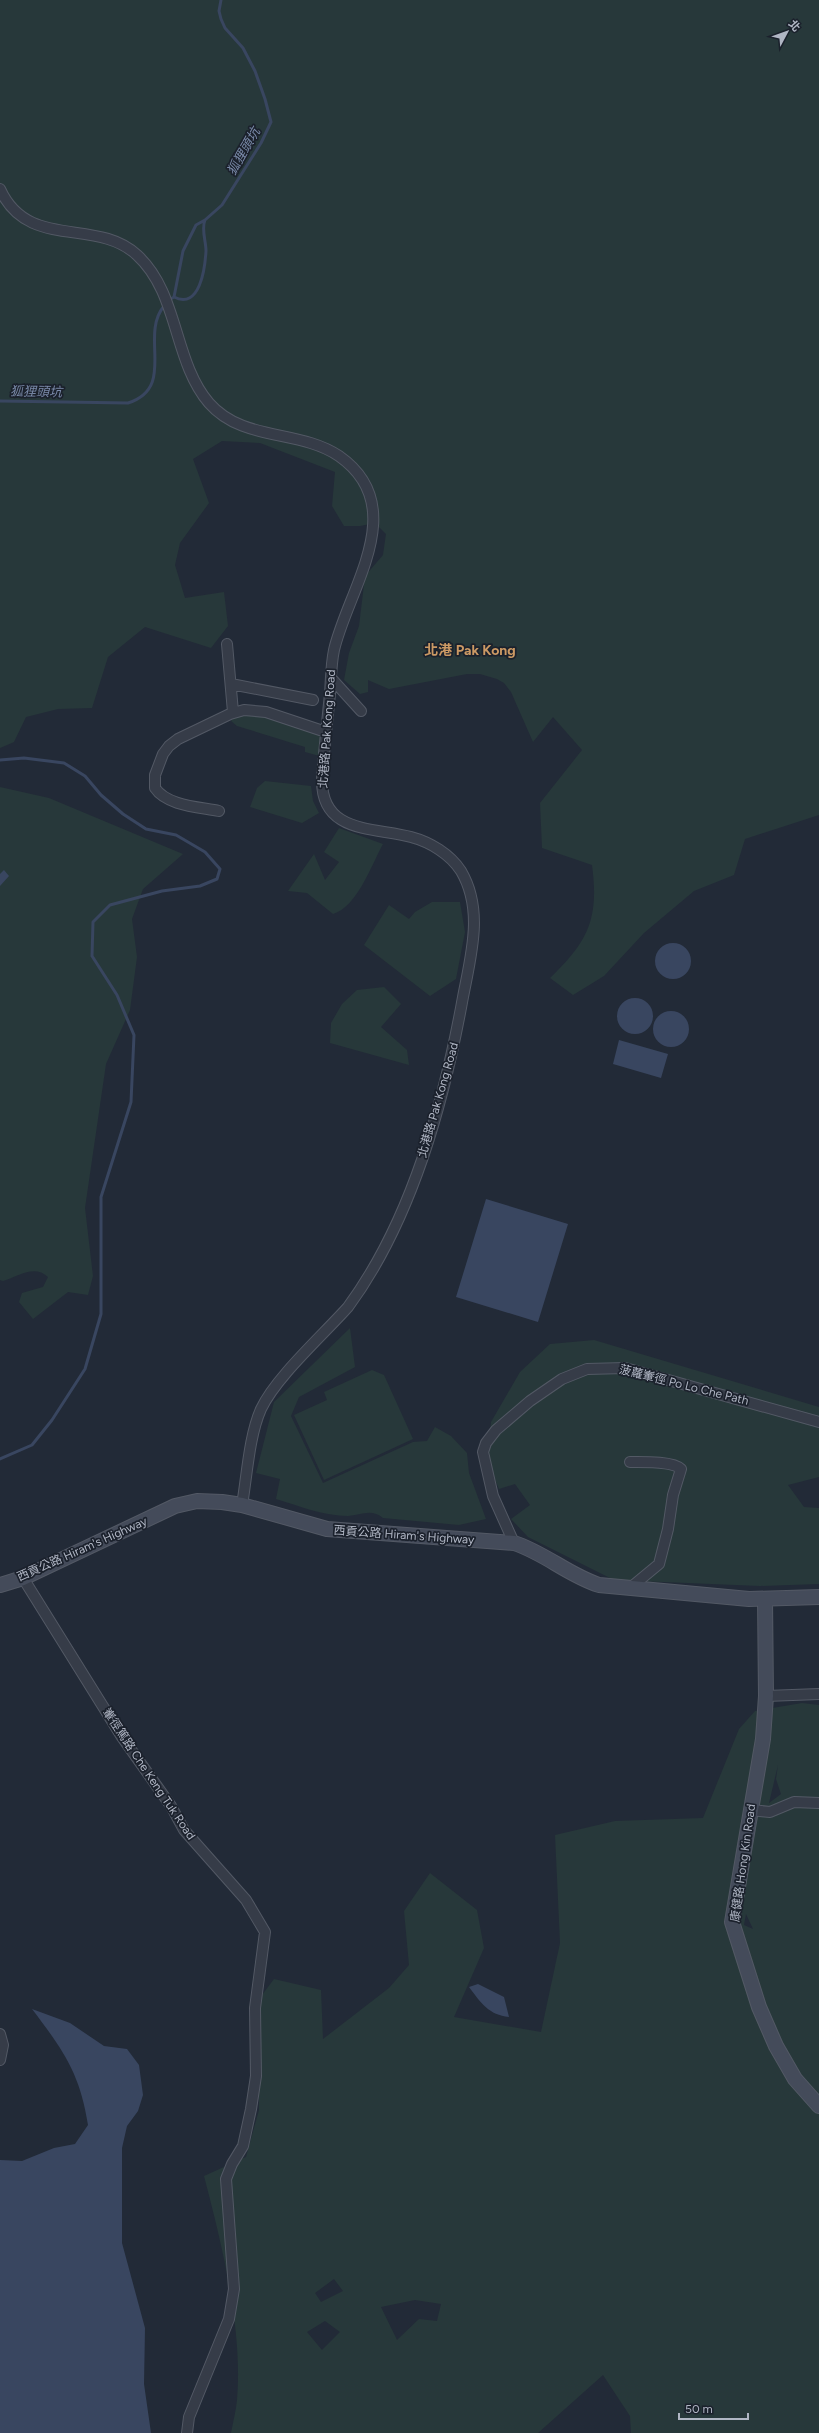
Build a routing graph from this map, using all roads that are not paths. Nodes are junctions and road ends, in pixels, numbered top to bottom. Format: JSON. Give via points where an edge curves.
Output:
{"nodes":[{"id":1,"x":0,"y":189,"type":"edge"},
{"id":2,"x":227,"y":644,"type":"dead end"},
{"id":3,"x":331,"y":678,"type":"junction"},
{"id":4,"x":231,"y":684,"type":"junction"},
{"id":5,"x":313,"y":700,"type":"dead end"},
{"id":6,"x":361,"y":711,"type":"dead end"},
{"id":7,"x":233,"y":712,"type":"junction"},
{"id":8,"x":326,"y":732,"type":"junction"},
{"id":9,"x":219,"y":811,"type":"dead end"},
{"id":10,"x":819,"y":1422,"type":"edge"},
{"id":11,"x":630,"y":1462,"type":"dead end"},
{"id":12,"x":242,"y":1505,"type":"junction"},
{"id":13,"x":514,"y":1543,"type":"junction"},
{"id":14,"x":23,"y":1578,"type":"junction"},
{"id":15,"x":0,"y":1586,"type":"edge"},
{"id":16,"x":630,"y":1588,"type":"junction"},
{"id":17,"x":819,"y":1597,"type":"edge"},
{"id":18,"x":765,"y":1599,"type":"junction"},
{"id":19,"x":819,"y":1694,"type":"edge"},
{"id":20,"x":766,"y":1696,"type":"junction"},
{"id":21,"x":819,"y":1803,"type":"edge"},
{"id":22,"x":751,"y":1810,"type":"junction"},
{"id":23,"x":0,"y":2034,"type":"edge"},
{"id":24,"x":0,"y":2060,"type":"edge"},
{"id":25,"x":819,"y":2106,"type":"edge"},
{"id":26,"x":186,"y":2433,"type":"edge"}],
"edges":[{"from":1,"to":3,"type":"street","name":"北港路 Pak Kong Road","via":[[11,208],[33,224],[115,241],[136,254],[157,280],[200,390],[218,411],[246,428],[326,449],[340,457],[359,476],[372,507],[374,538],[336,644]]},
{"from":2,"to":4,"type":"street"},
{"from":3,"to":6,"type":"street"},
{"from":3,"to":8,"type":"street","name":"北港路 Pak Kong Road"},
{"from":4,"to":5,"type":"street"},
{"from":4,"to":7,"type":"street"},
{"from":7,"to":8,"type":"street","via":[[266,712]]},
{"from":7,"to":9,"type":"street","via":[[173,742],[163,754],[154,780],[155,788],[163,797]]},
{"from":8,"to":12,"type":"street","name":"北港路 Pak Kong Road","via":[[322,787],[323,797],[331,810],[340,821],[351,826],[417,838],[446,855],[461,871],[468,885],[474,908],[474,934],[451,1061],[418,1169],[399,1216],[379,1258],[353,1300],[285,1376],[264,1404],[257,1422]]},
{"from":10,"to":13,"type":"street","name":"菠蘿輋徑 Po Lo Che Path","via":[[625,1368],[587,1369],[562,1379],[530,1401],[496,1430],[486,1443],[483,1452],[493,1496]]},
{"from":11,"to":16,"type":"street","via":[[678,1465],[681,1469],[659,1564]]},
{"from":12,"to":13,"type":"main road","name":"西貢公路 Hiram's Highway","via":[[327,1529]]},
{"from":12,"to":14,"type":"main road","name":"西貢公路 Hiram's Highway","via":[[197,1501],[175,1506]]},
{"from":13,"to":16,"type":"main road","name":"西貢公路 Hiram's Highway","via":[[539,1553],[582,1579],[599,1585]]},
{"from":14,"to":15,"type":"main road","name":"西貢公路 Hiram's Highway"},
{"from":14,"to":26,"type":"street","name":"輋徑篤路 Che Keng Tuk Road","via":[[122,1737],[171,1806],[184,1830],[246,1900],[265,1932],[255,2008],[256,2076],[251,2109],[243,2146],[226,2179],[234,2288],[229,2320],[189,2417]]},
{"from":16,"to":18,"type":"main road","name":"西貢公路 Hiram's Highway"},
{"from":17,"to":18,"type":"main road","name":"西貢公路 Hiram's Highway"},
{"from":18,"to":20,"type":"main road","name":"康健路 Hong Kin Road"},
{"from":19,"to":20,"type":"street"},
{"from":20,"to":22,"type":"main road","name":"康健路 Hong Kin Road","via":[[763,1739]]},
{"from":21,"to":22,"type":"street","via":[[794,1802],[770,1812]]},
{"from":22,"to":25,"type":"main road","name":"康健路 Hong Kin Road","via":[[732,1922],[759,2007],[776,2046],[795,2079]]},
{"from":23,"to":24,"type":"street","via":[[3,2045]]}]}
